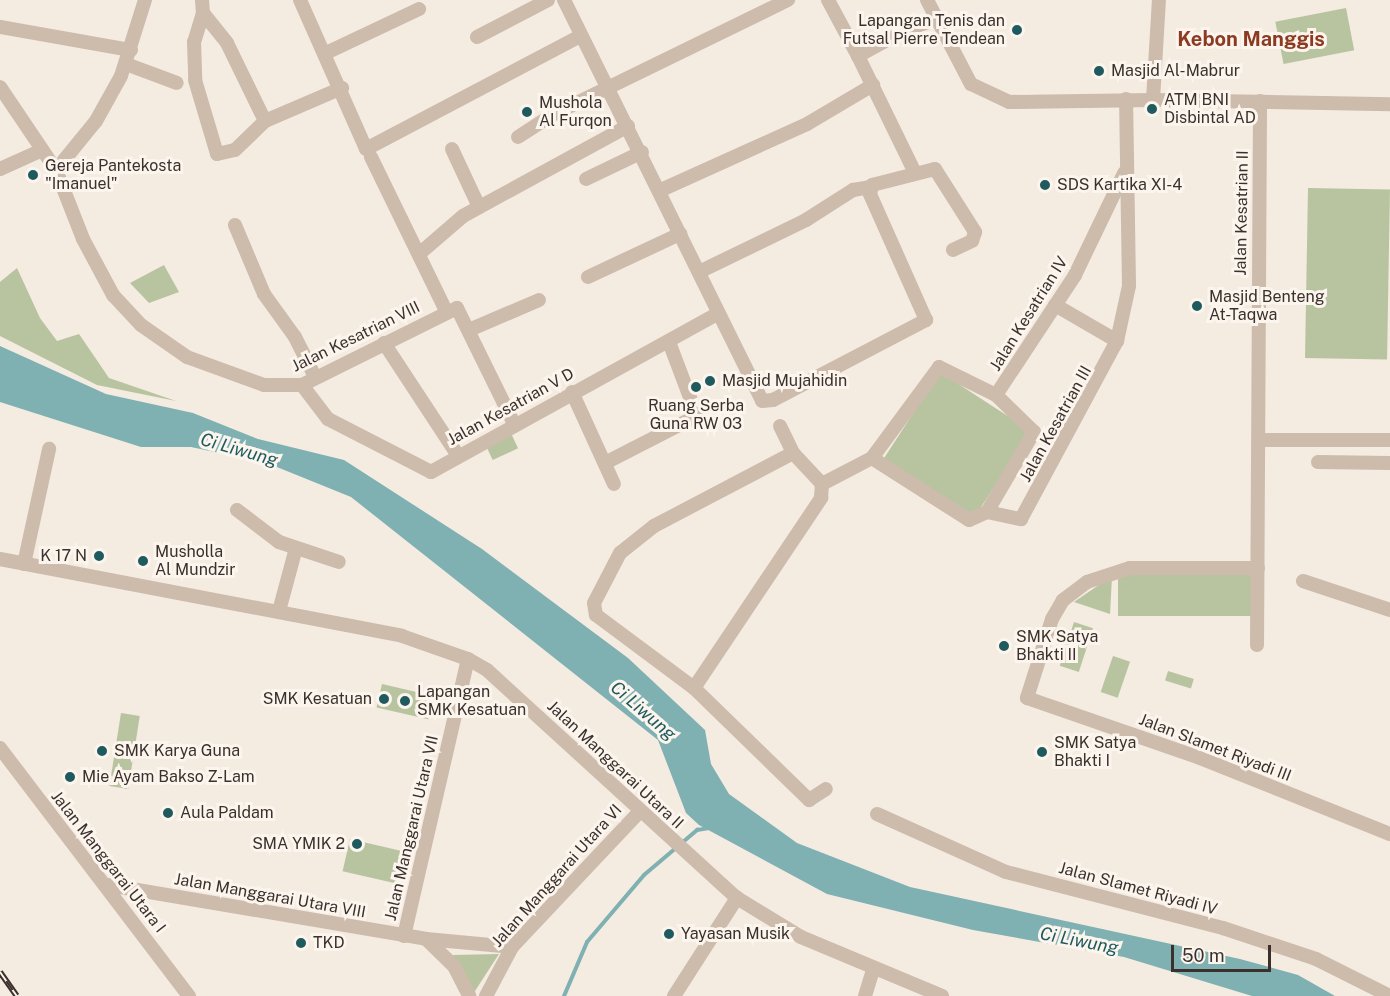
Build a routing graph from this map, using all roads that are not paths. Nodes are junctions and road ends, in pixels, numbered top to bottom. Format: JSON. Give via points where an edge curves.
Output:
{"nodes":[{"id":1,"x":145,"y":0,"type":"edge"},
{"id":2,"x":300,"y":0,"type":"edge"},
{"id":3,"x":548,"y":0,"type":"edge"},
{"id":4,"x":564,"y":0,"type":"edge"},
{"id":5,"x":828,"y":0,"type":"edge"},
{"id":6,"x":927,"y":0,"type":"edge"},
{"id":7,"x":1159,"y":0,"type":"edge"},
{"id":8,"x":780,"y":2,"type":"edge"},
{"id":9,"x":203,"y":7,"type":"edge"},
{"id":10,"x":419,"y":9,"type":"dead end"},
{"id":11,"x":937,"y":19,"type":"junction"},
{"id":12,"x":0,"y":27,"type":"edge"},
{"id":13,"x":912,"y":28,"type":"tunnel mouth"},
{"id":14,"x":580,"y":36,"type":"junction"},
{"id":15,"x":477,"y":37,"type":"dead end"},
{"id":16,"x":889,"y":39,"type":"tunnel mouth"},
{"id":17,"x":131,"y":50,"type":"junction"},
{"id":18,"x":326,"y":53,"type":"junction"},
{"id":19,"x":858,"y":56,"type":"junction"},
{"id":20,"x":126,"y":64,"type":"junction"},
{"id":21,"x":177,"y":83,"type":"dead end"},
{"id":22,"x":873,"y":85,"type":"junction"},
{"id":23,"x":0,"y":87,"type":"edge"},
{"id":24,"x":342,"y":88,"type":"junction"},
{"id":25,"x":606,"y":90,"type":"junction"},
{"id":26,"x":1126,"y":99,"type":"junction"},
{"id":27,"x":1153,"y":100,"type":"junction"},
{"id":28,"x":1260,"y":101,"type":"junction"},
{"id":29,"x":1390,"y":104,"type":"edge"},
{"id":30,"x":266,"y":121,"type":"junction"},
{"id":31,"x":628,"y":126,"type":"junction"},
{"id":32,"x":518,"y":137,"type":"dead end"},
{"id":33,"x":452,"y":149,"type":"dead end"},
{"id":34,"x":42,"y":150,"type":"junction"},
{"id":35,"x":642,"y":152,"type":"junction"},
{"id":36,"x":371,"y":157,"type":"dead end"},
{"id":37,"x":0,"y":169,"type":"edge"},
{"id":38,"x":56,"y":170,"type":"junction"},
{"id":39,"x":914,"y":171,"type":"junction"},
{"id":40,"x":1124,"y":173,"type":"junction"},
{"id":41,"x":586,"y":179,"type":"dead end"},
{"id":42,"x":870,"y":187,"type":"junction"},
{"id":43,"x":661,"y":190,"type":"junction"},
{"id":44,"x":479,"y":207,"type":"junction"},
{"id":45,"x":235,"y":225,"type":"dead end"},
{"id":46,"x":680,"y":234,"type":"junction"},
{"id":47,"x":953,"y":250,"type":"dead end"},
{"id":48,"x":420,"y":254,"type":"junction"},
{"id":49,"x":699,"y":272,"type":"junction"},
{"id":50,"x":588,"y":277,"type":"dead end"},
{"id":51,"x":539,"y":300,"type":"dead end"},
{"id":52,"x":1055,"y":305,"type":"junction"},
{"id":53,"x":446,"y":311,"type":"junction"},
{"id":54,"x":717,"y":314,"type":"junction"},
{"id":55,"x":470,"y":330,"type":"junction"},
{"id":56,"x":1117,"y":341,"type":"junction"},
{"id":57,"x":669,"y":342,"type":"junction"},
{"id":58,"x":384,"y":343,"type":"junction"},
{"id":59,"x":315,"y":377,"type":"junction"},
{"id":60,"x":302,"y":385,"type":"junction"},
{"id":61,"x":572,"y":392,"type":"junction"},
{"id":62,"x":996,"y":395,"type":"junction"},
{"id":63,"x":514,"y":424,"type":"junction"},
{"id":64,"x":780,"y":426,"type":"dead end"},
{"id":65,"x":1260,"y":440,"type":"junction"},
{"id":66,"x":1390,"y":440,"type":"edge"},
{"id":67,"x":49,"y":449,"type":"dead end"},
{"id":68,"x":793,"y":453,"type":"junction"},
{"id":69,"x":457,"y":454,"type":"junction"},
{"id":70,"x":872,"y":458,"type":"junction"},
{"id":71,"x":1318,"y":462,"type":"dead end"},
{"id":72,"x":605,"y":463,"type":"junction"},
{"id":73,"x":1390,"y":463,"type":"edge"},
{"id":74,"x":614,"y":484,"type":"dead end"},
{"id":75,"x":822,"y":484,"type":"junction"},
{"id":76,"x":237,"y":510,"type":"dead end"},
{"id":77,"x":987,"y":512,"type":"junction"},
{"id":78,"x":296,"y":548,"type":"junction"},
{"id":79,"x":0,"y":559,"type":"edge"},
{"id":80,"x":339,"y":562,"type":"dead end"},
{"id":81,"x":24,"y":564,"type":"junction"},
{"id":82,"x":1258,"y":568,"type":"junction"},
{"id":83,"x":1302,"y":581,"type":"dead end"},
{"id":84,"x":1390,"y":610,"type":"edge"},
{"id":85,"x":279,"y":611,"type":"junction"},
{"id":86,"x":1257,"y":645,"type":"dead end"},
{"id":87,"x":468,"y":659,"type":"junction"},
{"id":88,"x":694,"y":688,"type":"junction"},
{"id":89,"x":0,"y":748,"type":"edge"},
{"id":90,"x":826,"y":789,"type":"dead end"},
{"id":91,"x":639,"y":812,"type":"junction"},
{"id":92,"x":877,"y":814,"type":"dead end"},
{"id":93,"x":1390,"y":834,"type":"edge"},
{"id":94,"x":108,"y":885,"type":"junction"},
{"id":95,"x":737,"y":898,"type":"junction"},
{"id":96,"x":404,"y":936,"type":"junction"},
{"id":97,"x":426,"y":939,"type":"junction"},
{"id":98,"x":513,"y":947,"type":"junction"},
{"id":99,"x":873,"y":970,"type":"junction"},
{"id":100,"x":189,"y":996,"type":"edge"},
{"id":101,"x":469,"y":996,"type":"edge"},
{"id":102,"x":486,"y":996,"type":"edge"},
{"id":103,"x":674,"y":996,"type":"edge"},
{"id":104,"x":865,"y":996,"type":"edge"},
{"id":105,"x":942,"y":996,"type":"edge"},
{"id":106,"x":1390,"y":996,"type":"edge"}],
"edges":[{"from":1,"to":17,"type":"street"},
{"from":2,"to":18,"type":"street"},
{"from":3,"to":15,"type":"street"},
{"from":4,"to":14,"type":"street"},
{"from":5,"to":19,"type":"street"},
{"from":6,"to":11,"type":"street"},
{"from":7,"to":27,"type":"street"},
{"from":8,"to":25,"type":"street"},
{"from":9,"to":30,"type":"street","via":[[227,42]]},
{"from":9,"to":30,"type":"street","via":[[194,42],[195,80],[217,154],[235,150]]},
{"from":10,"to":18,"type":"street"},
{"from":11,"to":13,"type":"street"},
{"from":11,"to":26,"type":"street","via":[[971,84],[988,96],[1009,102]]},
{"from":12,"to":17,"type":"street"},
{"from":14,"to":24,"type":"street","via":[[366,149]]},
{"from":14,"to":25,"type":"street"},
{"from":16,"to":19,"type":"street"},
{"from":17,"to":20,"type":"street"},
{"from":18,"to":24,"type":"street"},
{"from":19,"to":22,"type":"street"},
{"from":20,"to":21,"type":"street"},
{"from":20,"to":38,"type":"street","via":[[96,121]]},
{"from":22,"to":39,"type":"street"},
{"from":22,"to":43,"type":"street","via":[[807,124]]},
{"from":23,"to":34,"type":"street","name":"Jalan Kesatrian VIII"},
{"from":24,"to":30,"type":"street"},
{"from":25,"to":31,"type":"street"},
{"from":25,"to":32,"type":"street"},
{"from":26,"to":27,"type":"street"},
{"from":26,"to":40,"type":"street","name":"Jalan Kesatrian III"},
{"from":27,"to":28,"type":"street"},
{"from":28,"to":29,"type":"street"},
{"from":28,"to":65,"type":"street","name":"Jalan Kesatrian II"},
{"from":31,"to":35,"type":"street"},
{"from":31,"to":44,"type":"street"},
{"from":33,"to":44,"type":"street"},
{"from":34,"to":37,"type":"street"},
{"from":34,"to":38,"type":"street","name":"Jalan Kesatrian VIII"},
{"from":35,"to":41,"type":"street"},
{"from":35,"to":43,"type":"street"},
{"from":36,"to":48,"type":"street","name":"Jalan Kesatrian VIII"},
{"from":38,"to":60,"type":"street","name":"Jalan Kesatrian VIII","via":[[95,266],[141,325],[187,357],[228,373],[264,385]]},
{"from":39,"to":42,"type":"street"},
{"from":39,"to":47,"type":"street","via":[[935,169],[975,232],[972,241]]},
{"from":40,"to":52,"type":"street","name":"Jalan Kesatrian IV"},
{"from":40,"to":56,"type":"street","name":"Jalan Kesatrian III","via":[[1129,286]]},
{"from":42,"to":49,"type":"street","via":[[853,190],[806,220]]},
{"from":42,"to":54,"type":"street","via":[[926,320],[766,402]]},
{"from":43,"to":46,"type":"street"},
{"from":44,"to":48,"type":"street"},
{"from":45,"to":59,"type":"street","via":[[264,294],[295,337]]},
{"from":46,"to":49,"type":"street"},
{"from":46,"to":50,"type":"street"},
{"from":48,"to":53,"type":"street","name":"Jalan Kesatrian VIII"},
{"from":49,"to":54,"type":"street"},
{"from":51,"to":55,"type":"street"},
{"from":52,"to":56,"type":"street"},
{"from":52,"to":62,"type":"street","name":"Jalan Kesatrian IV"},
{"from":53,"to":55,"type":"street","name":"Jalan Kesatrian VIII","via":[[457,308]]},
{"from":53,"to":58,"type":"street","name":"Jalan Kesatrian VIII"},
{"from":54,"to":57,"type":"street","name":"Jalan Kesatrian V D"},
{"from":55,"to":63,"type":"street","name":"Jalan Kesatrian VIII"},
{"from":56,"to":77,"type":"street","name":"Jalan Kesatrian III","via":[[1022,519]]},
{"from":57,"to":61,"type":"street","name":"Jalan Kesatrian V D"},
{"from":57,"to":72,"type":"street","via":[[697,417]]},
{"from":58,"to":59,"type":"street","name":"Jalan Kesatrian VIII"},
{"from":58,"to":69,"type":"street"},
{"from":59,"to":60,"type":"street","name":"Jalan Kesatrian VIII"},
{"from":60,"to":69,"type":"street","name":"Jalan Kesatrian V D","via":[[328,419],[422,471],[435,471]]},
{"from":61,"to":63,"type":"street","name":"Jalan Kesatrian V D"},
{"from":61,"to":72,"type":"street"},
{"from":62,"to":70,"type":"street","name":"Jalan Kesatrian IV","via":[[939,367]]},
{"from":62,"to":77,"type":"street","via":[[1034,432]]},
{"from":63,"to":69,"type":"street","name":"Jalan Kesatrian V D"},
{"from":64,"to":68,"type":"street"},
{"from":65,"to":66,"type":"street"},
{"from":65,"to":82,"type":"street","name":"Jalan Kesatrian II"},
{"from":67,"to":81,"type":"street"},
{"from":68,"to":75,"type":"street"},
{"from":68,"to":88,"type":"street","via":[[640,535],[620,553],[594,603],[596,615]]},
{"from":70,"to":75,"type":"street","name":"Jalan Kesatrian IV"},
{"from":70,"to":77,"type":"street","name":"Jalan Kesatrian III","via":[[969,520]]},
{"from":71,"to":73,"type":"street"},
{"from":72,"to":74,"type":"street"},
{"from":75,"to":88,"type":"street","via":[[813,511]]},
{"from":76,"to":78,"type":"street","via":[[274,539]]},
{"from":78,"to":80,"type":"street"},
{"from":78,"to":85,"type":"street"},
{"from":79,"to":81,"type":"street","name":"Jalan Manggarai Utara II"},
{"from":81,"to":85,"type":"street","name":"Jalan Manggarai Utara II"},
{"from":82,"to":86,"type":"street","name":"Jalan Kesatrian II"},
{"from":82,"to":93,"type":"street","name":"Jalan Slamet Riyadi III","via":[[1130,568],[1086,582],[1063,600],[1052,619],[1027,698],[1200,758]]},
{"from":83,"to":84,"type":"street"},
{"from":85,"to":87,"type":"street","name":"Jalan Manggarai Utara II","via":[[402,636]]},
{"from":87,"to":91,"type":"street","name":"Jalan Manggarai Utara II","via":[[487,670]]},
{"from":87,"to":96,"type":"street","name":"Jalan Manggarai Utara VII"},
{"from":88,"to":90,"type":"street","via":[[809,800]]},
{"from":89,"to":94,"type":"street","name":"Jalan Manggarai Utara I"},
{"from":91,"to":95,"type":"street","name":"Jalan Manggarai Utara II"},
{"from":91,"to":98,"type":"street","name":"Jalan Manggarai Utara VI"},
{"from":92,"to":106,"type":"street","name":"Jalan Slamet Riyadi IV","via":[[1006,872],[1233,932],[1316,959]]},
{"from":94,"to":96,"type":"street","name":"Jalan Manggarai Utara VIII"},
{"from":94,"to":100,"type":"street","name":"Jalan Manggarai Utara I"},
{"from":95,"to":99,"type":"street","name":"Jalan Manggarai Utara II","via":[[801,937]]},
{"from":95,"to":103,"type":"street"},
{"from":96,"to":97,"type":"street","name":"Jalan Manggarai Utara VIII"},
{"from":97,"to":98,"type":"street","name":"Jalan Manggarai Utara VIII"},
{"from":97,"to":101,"type":"street","via":[[454,966]]},
{"from":98,"to":102,"type":"street","name":"Jalan Manggarai Utara VI"},
{"from":99,"to":104,"type":"street"},
{"from":99,"to":105,"type":"street","name":"Jalan Manggarai Utara II"}]}
